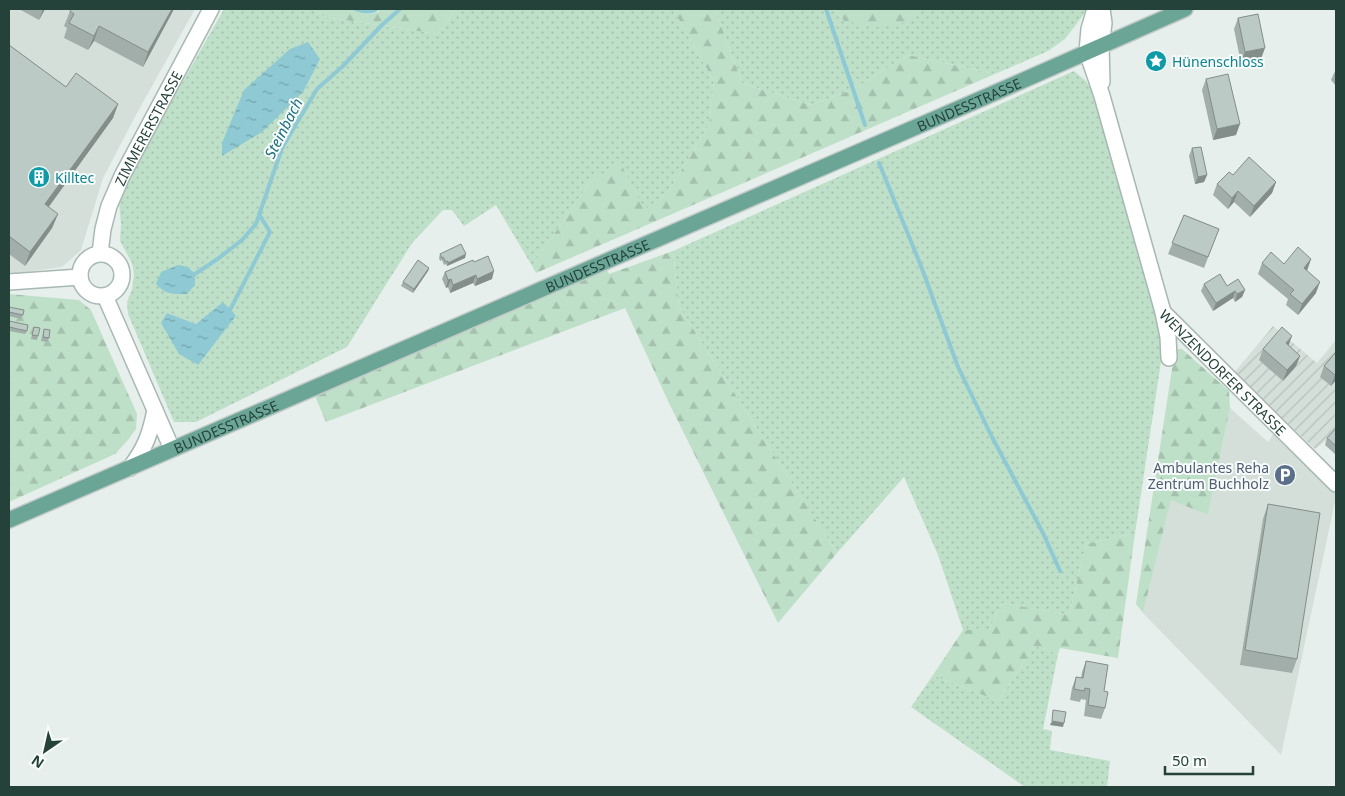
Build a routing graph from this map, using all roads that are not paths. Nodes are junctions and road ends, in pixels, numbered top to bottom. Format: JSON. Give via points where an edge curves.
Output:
{"nodes":[{"id":1,"x":211,"y":9,"type":"edge"},
{"id":2,"x":1095,"y":9,"type":"edge"},
{"id":3,"x":1102,"y":9,"type":"edge"},
{"id":4,"x":1185,"y":9,"type":"edge"},
{"id":5,"x":1094,"y":49,"type":"junction"},
{"id":6,"x":100,"y":253,"type":"junction"},
{"id":7,"x":80,"y":277,"type":"junction"},
{"id":8,"x":9,"y":282,"type":"edge"},
{"id":9,"x":105,"y":296,"type":"junction"},
{"id":10,"x":1162,"y":312,"type":"junction"},
{"id":11,"x":1168,"y":358,"type":"dead end"},
{"id":12,"x":155,"y":410,"type":"junction"},
{"id":13,"x":172,"y":450,"type":"junction"},
{"id":14,"x":130,"y":468,"type":"junction"},
{"id":15,"x":1336,"y":484,"type":"edge"},
{"id":16,"x":9,"y":520,"type":"edge"}],
"edges":[{"from":1,"to":6,"type":"street","name":"ZIMMERERSTRASSE","via":[[122,176],[109,206]]},
{"from":2,"to":5,"type":"street","via":[[1088,29]]},
{"from":3,"to":5,"type":"street","via":[[1104,23]]},
{"from":4,"to":5,"type":"main road","name":"BUNDESSTRASSE"},
{"from":5,"to":10,"type":"street","name":"WENZENDORFER STRASSE","via":[[1102,96]]},
{"from":5,"to":13,"type":"main road","name":"BUNDESSTRASSE"},
{"from":6,"to":7,"type":"street","via":[[85,261],[80,268]]},
{"from":6,"to":9,"type":"street","via":[[115,258],[122,272],[119,287]]},
{"from":7,"to":8,"type":"street"},
{"from":7,"to":9,"type":"street","via":[[88,292]]},
{"from":9,"to":12,"type":"street"},
{"from":10,"to":11,"type":"street","via":[[1168,337]]},
{"from":10,"to":15,"type":"street","name":"WENZENDORFER STRASSE"},
{"from":12,"to":13,"type":"street"},
{"from":12,"to":14,"type":"street","via":[[141,453]]},
{"from":13,"to":14,"type":"main road","name":"BUNDESSTRASSE"},
{"from":14,"to":16,"type":"main road","name":"BUNDESSTRASSE"}]}
